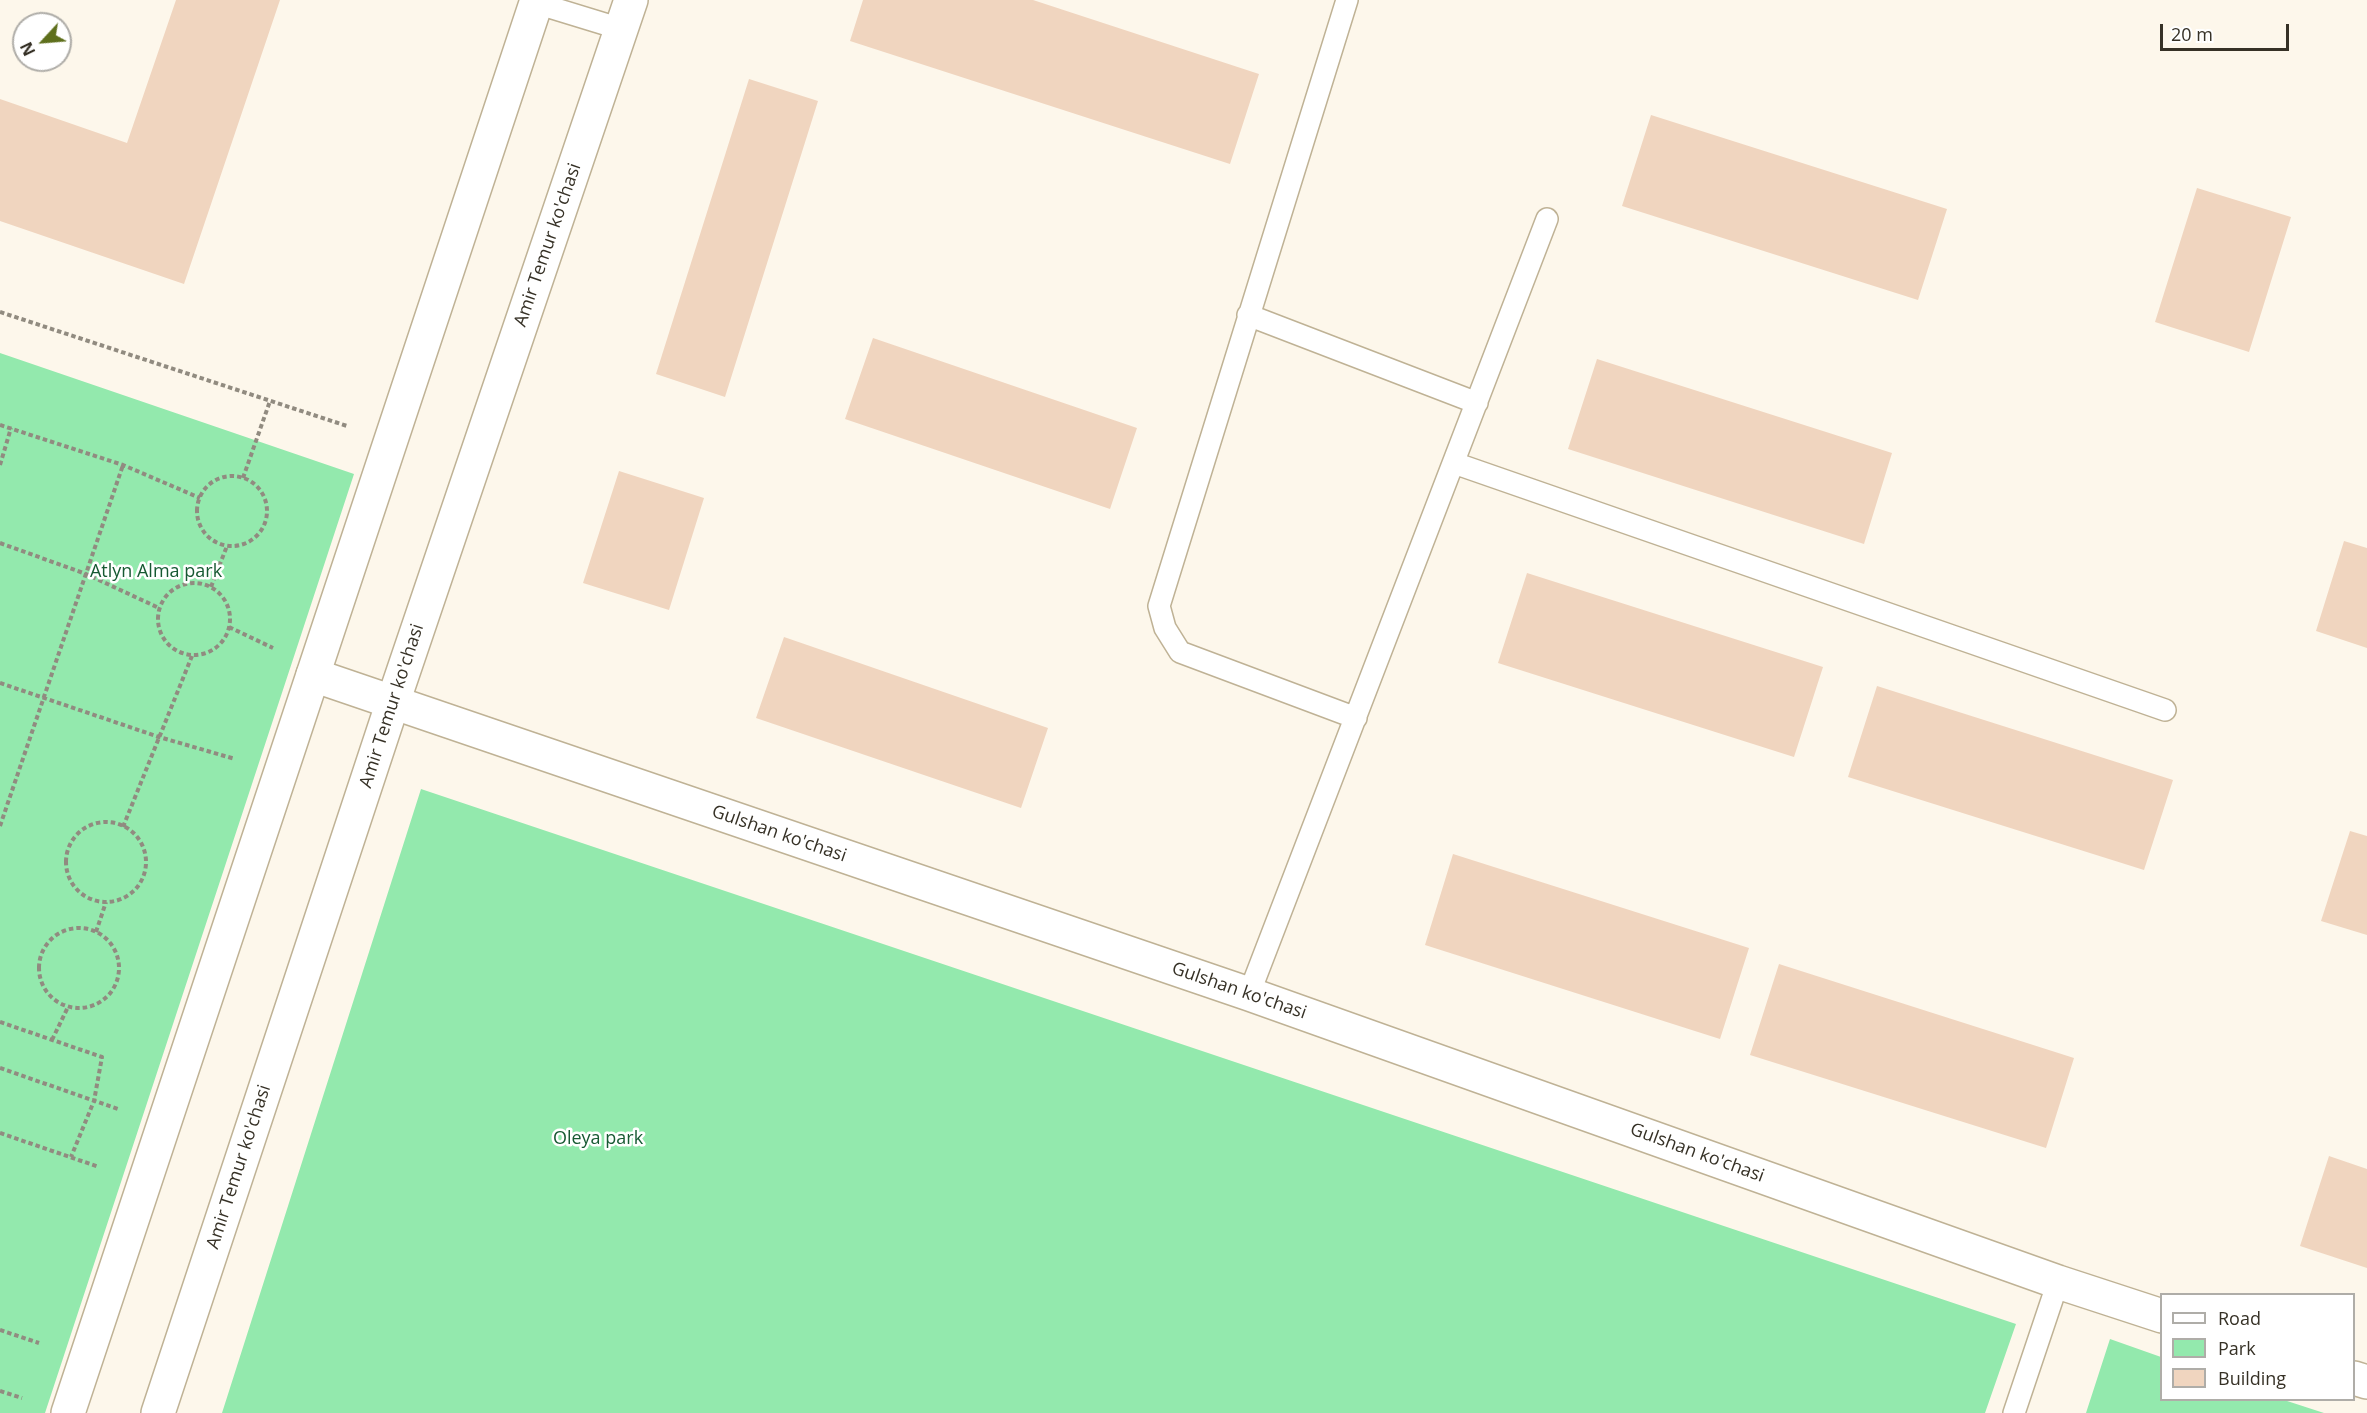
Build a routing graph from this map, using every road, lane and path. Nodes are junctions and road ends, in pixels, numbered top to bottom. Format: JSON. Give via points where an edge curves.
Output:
{"nodes":[{"id":1,"x":1347,"y":0,"type":"edge"},
{"id":2,"x":536,"y":2,"type":"edge"},
{"id":3,"x":626,"y":15,"type":"edge"},
{"id":4,"x":1547,"y":219,"type":"dead end"},
{"id":5,"x":0,"y":312,"type":"edge"},
{"id":6,"x":1248,"y":315,"type":"junction"},
{"id":7,"x":270,"y":401,"type":"junction"},
{"id":8,"x":1477,"y":403,"type":"junction"},
{"id":9,"x":0,"y":425,"type":"edge"},
{"id":10,"x":347,"y":426,"type":"dead end"},
{"id":11,"x":11,"y":428,"type":"junction"},
{"id":12,"x":1454,"y":463,"type":"junction"},
{"id":13,"x":0,"y":465,"type":"edge"},
{"id":14,"x":123,"y":465,"type":"junction"},
{"id":15,"x":243,"y":478,"type":"junction"},
{"id":16,"x":200,"y":498,"type":"junction"},
{"id":17,"x":0,"y":543,"type":"edge"},
{"id":18,"x":228,"y":546,"type":"junction"},
{"id":19,"x":86,"y":574,"type":"junction"},
{"id":20,"x":210,"y":587,"type":"junction"},
{"id":21,"x":159,"y":608,"type":"junction"},
{"id":22,"x":229,"y":627,"type":"junction"},
{"id":23,"x":273,"y":648,"type":"dead end"},
{"id":24,"x":192,"y":656,"type":"junction"},
{"id":25,"x":314,"y":675,"type":"junction"},
{"id":26,"x":0,"y":683,"type":"edge"},
{"id":27,"x":44,"y":698,"type":"junction"},
{"id":28,"x":393,"y":702,"type":"junction"},
{"id":29,"x":2165,"y":710,"type":"dead end"},
{"id":30,"x":1356,"y":718,"type":"junction"},
{"id":31,"x":159,"y":737,"type":"junction"},
{"id":32,"x":235,"y":759,"type":"dead end"},
{"id":33,"x":0,"y":824,"type":"edge"},
{"id":34,"x":123,"y":827,"type":"junction"},
{"id":35,"x":106,"y":902,"type":"junction"},
{"id":36,"x":96,"y":932,"type":"junction"},
{"id":37,"x":1250,"y":994,"type":"junction"},
{"id":38,"x":68,"y":1007,"type":"junction"},
{"id":39,"x":0,"y":1022,"type":"edge"},
{"id":40,"x":52,"y":1040,"type":"junction"},
{"id":41,"x":0,"y":1068,"type":"edge"},
{"id":42,"x":94,"y":1101,"type":"junction"},
{"id":43,"x":118,"y":1109,"type":"dead end"},
{"id":44,"x":0,"y":1133,"type":"edge"},
{"id":45,"x":71,"y":1157,"type":"junction"},
{"id":46,"x":99,"y":1167,"type":"dead end"},
{"id":47,"x":2058,"y":1282,"type":"junction"},
{"id":48,"x":2160,"y":1315,"type":"edge"},
{"id":49,"x":0,"y":1330,"type":"edge"},
{"id":50,"x":39,"y":1343,"type":"dead end"},
{"id":51,"x":0,"y":1391,"type":"edge"},
{"id":52,"x":22,"y":1398,"type":"dead end"},
{"id":53,"x":68,"y":1413,"type":"edge"},
{"id":54,"x":158,"y":1413,"type":"edge"},
{"id":55,"x":2014,"y":1413,"type":"edge"}],
"edges":[{"from":1,"to":6,"type":"lane"},
{"from":2,"to":3,"type":"lane"},
{"from":2,"to":25,"type":"main road"},
{"from":3,"to":28,"type":"main road","name":"Amir Temur ko'chasi"},
{"from":4,"to":8,"type":"lane"},
{"from":5,"to":7,"type":"path"},
{"from":6,"to":8,"type":"lane"},
{"from":6,"to":30,"type":"lane","via":[[1159,606],[1165,628],[1180,652]]},
{"from":7,"to":10,"type":"path"},
{"from":7,"to":15,"type":"path"},
{"from":8,"to":12,"type":"lane"},
{"from":9,"to":11,"type":"path"},
{"from":11,"to":13,"type":"path"},
{"from":11,"to":14,"type":"path"},
{"from":12,"to":29,"type":"lane"},
{"from":12,"to":30,"type":"lane"},
{"from":14,"to":16,"type":"path"},
{"from":14,"to":19,"type":"path"},
{"from":15,"to":16,"type":"path","via":[[216,480]]},
{"from":15,"to":18,"type":"path","via":[[262,494],[267,519],[252,540]]},
{"from":16,"to":18,"type":"path","via":[[197,510],[204,533],[215,543]]},
{"from":17,"to":19,"type":"path"},
{"from":18,"to":20,"type":"path"},
{"from":19,"to":21,"type":"path"},
{"from":19,"to":27,"type":"path"},
{"from":20,"to":21,"type":"path","via":[[189,583],[176,587]]},
{"from":20,"to":22,"type":"path","via":[[227,605]]},
{"from":21,"to":24,"type":"path","via":[[158,625],[167,645]]},
{"from":22,"to":23,"type":"path"},
{"from":22,"to":24,"type":"path","via":[[217,648]]},
{"from":24,"to":31,"type":"path"},
{"from":25,"to":28,"type":"main road","name":"Gulshan ko'chasi"},
{"from":25,"to":53,"type":"main road"},
{"from":26,"to":27,"type":"path"},
{"from":27,"to":31,"type":"path"},
{"from":27,"to":33,"type":"path"},
{"from":28,"to":37,"type":"main road","name":"Gulshan ko'chasi"},
{"from":28,"to":54,"type":"main road","name":"Amir Temur ko'chasi"},
{"from":30,"to":37,"type":"lane"},
{"from":31,"to":32,"type":"path"},
{"from":31,"to":34,"type":"path"},
{"from":34,"to":35,"type":"path","via":[[142,844],[146,870],[132,892],[121,900]]},
{"from":34,"to":35,"type":"path","via":[[110,823],[83,829],[68,848],[67,868],[74,886],[91,899]]},
{"from":35,"to":36,"type":"path"},
{"from":36,"to":38,"type":"path","via":[[114,949],[118,975],[114,987],[95,1005]]},
{"from":36,"to":38,"type":"path","via":[[82,928],[57,934],[41,955],[38,968],[47,993]]},
{"from":37,"to":47,"type":"main road","name":"Gulshan ko'chasi"},
{"from":38,"to":40,"type":"path"},
{"from":39,"to":40,"type":"path"},
{"from":40,"to":42,"type":"path","via":[[102,1058]]},
{"from":41,"to":42,"type":"path"},
{"from":42,"to":43,"type":"path"},
{"from":42,"to":45,"type":"path"},
{"from":44,"to":45,"type":"path"},
{"from":45,"to":46,"type":"path"},
{"from":47,"to":48,"type":"main road","name":"Gulshan ko'chasi"},
{"from":47,"to":55,"type":"lane"},
{"from":49,"to":50,"type":"path"},
{"from":51,"to":52,"type":"path"}]}
